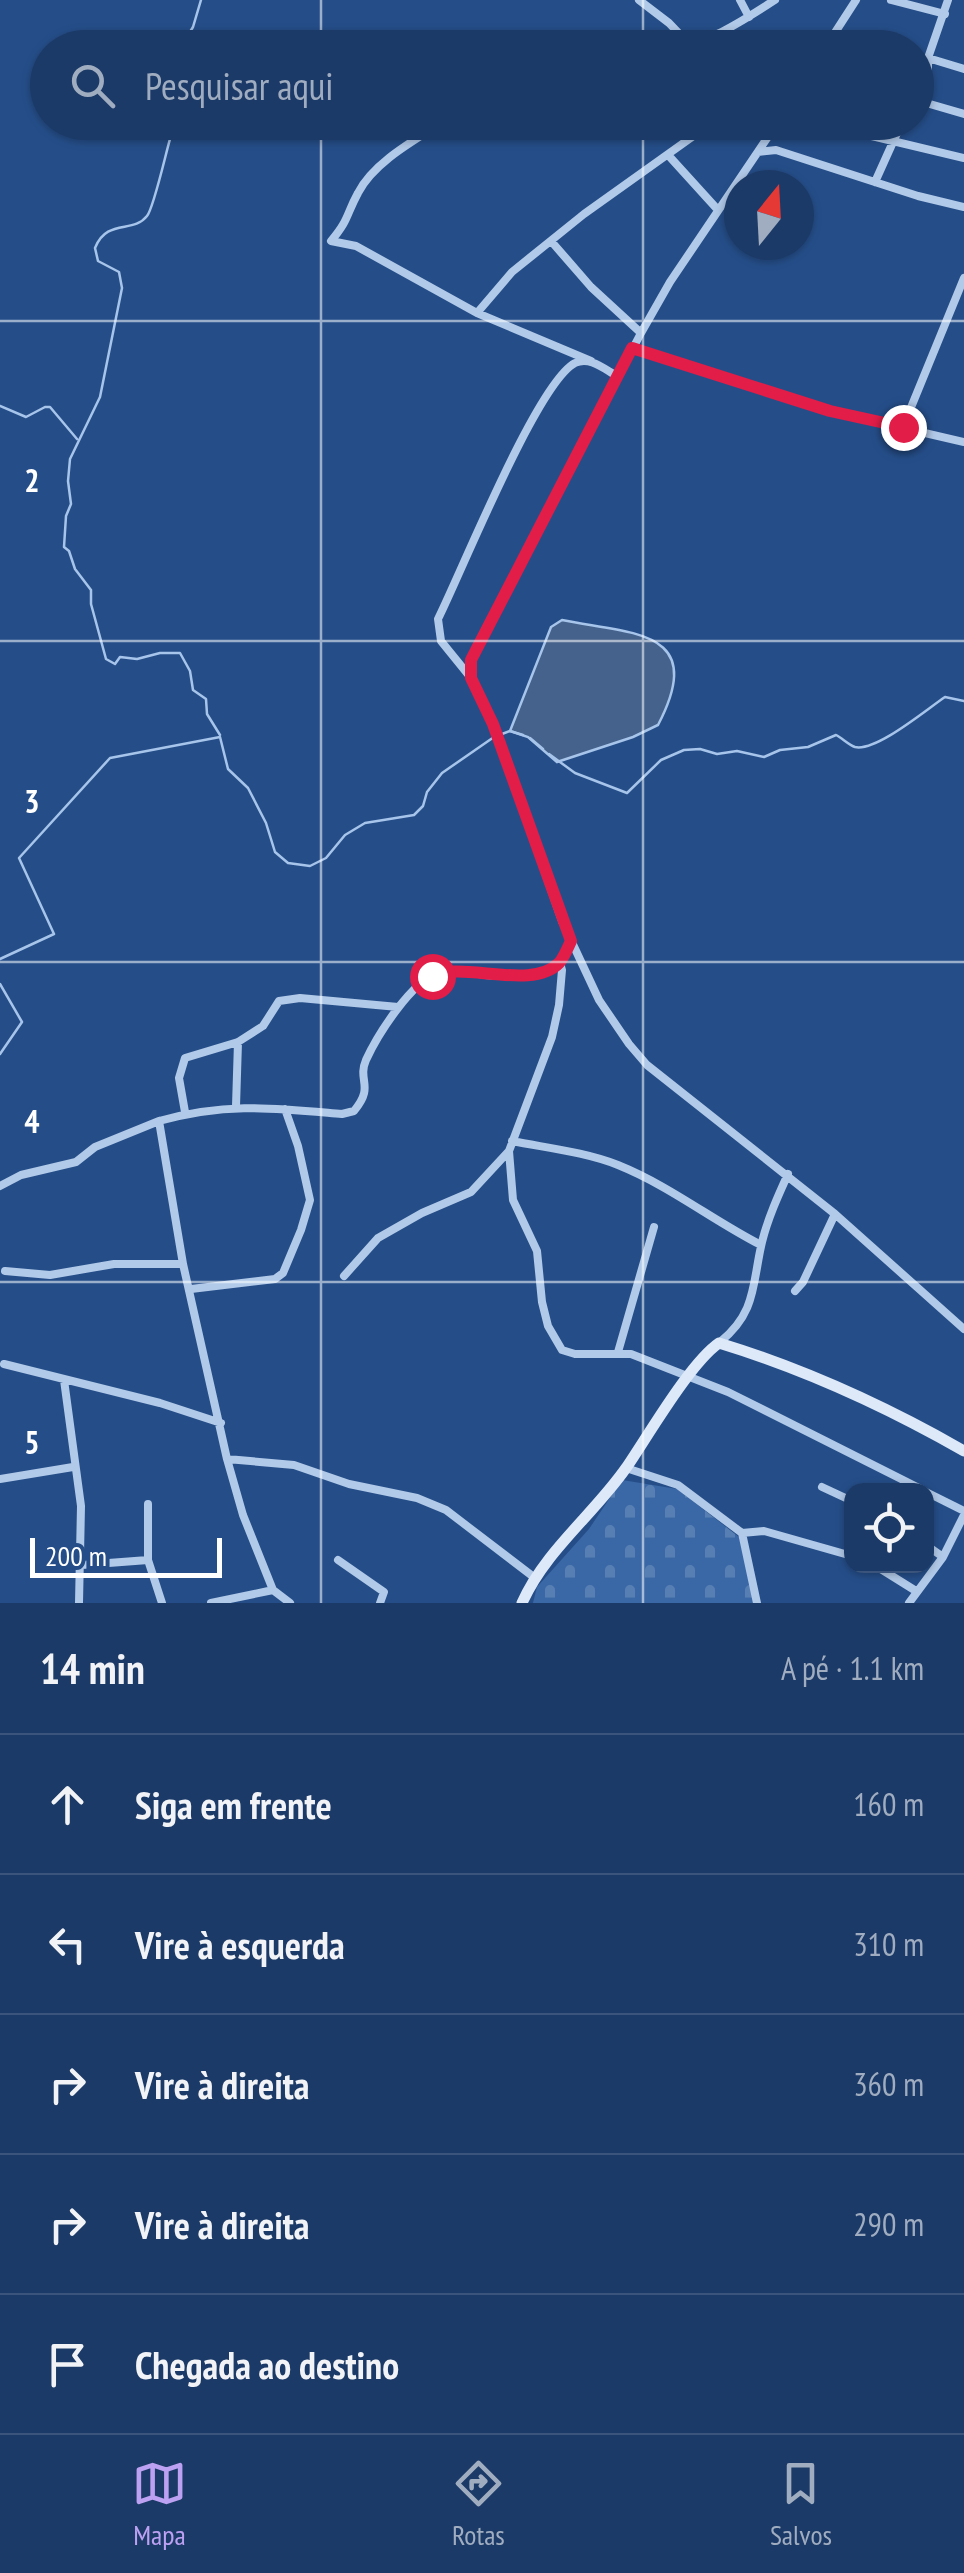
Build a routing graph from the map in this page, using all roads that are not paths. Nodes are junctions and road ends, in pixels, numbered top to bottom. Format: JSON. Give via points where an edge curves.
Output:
{"nodes":[{"id":1,"x":639,"y":0,"type":"edge"},
{"id":2,"x":740,"y":0,"type":"edge"},
{"id":3,"x":775,"y":0,"type":"edge"},
{"id":4,"x":856,"y":0,"type":"edge"},
{"id":5,"x":892,"y":0,"type":"edge"},
{"id":6,"x":948,"y":0,"type":"edge"},
{"id":7,"x":945,"y":14,"type":"junction"},
{"id":8,"x":748,"y":16,"type":"junction"},
{"id":9,"x":676,"y":30,"type":"edge"},
{"id":10,"x":726,"y":30,"type":"edge"},
{"id":11,"x":837,"y":30,"type":"edge"},
{"id":12,"x":934,"y":42,"type":"edge"},
{"id":13,"x":934,"y":60,"type":"edge"},
{"id":14,"x":964,"y":69,"type":"edge"},
{"id":15,"x":934,"y":103,"type":"edge"},
{"id":16,"x":964,"y":114,"type":"edge"},
{"id":17,"x":411,"y":140,"type":"edge"},
{"id":18,"x":690,"y":140,"type":"edge"},
{"id":19,"x":766,"y":140,"type":"edge"},
{"id":20,"x":888,"y":140,"type":"edge"},
{"id":21,"x":891,"y":141,"type":"junction"},
{"id":22,"x":758,"y":152,"type":"junction"},
{"id":23,"x":669,"y":156,"type":"junction"},
{"id":24,"x":964,"y":158,"type":"edge"},
{"id":25,"x":875,"y":182,"type":"junction"},
{"id":26,"x":964,"y":206,"type":"edge"},
{"id":27,"x":718,"y":210,"type":"junction"},
{"id":28,"x":551,"y":241,"type":"junction"},
{"id":29,"x":964,"y":278,"type":"edge"},
{"id":30,"x":477,"y":313,"type":"junction"},
{"id":31,"x":641,"y":333,"type":"junction"},
{"id":32,"x":632,"y":348,"type":"junction"},
{"id":33,"x":591,"y":361,"type":"junction"},
{"id":34,"x":616,"y":376,"type":"junction"},
{"id":35,"x":903,"y":427,"type":"junction"},
{"id":36,"x":964,"y":442,"type":"edge"},
{"id":37,"x":471,"y":678,"type":"junction"},
{"id":38,"x":571,"y":941,"type":"junction"},
{"id":39,"x":560,"y":962,"type":"junction"},
{"id":40,"x":398,"y":1007,"type":"junction"},
{"id":41,"x":238,"y":1042,"type":"junction"},
{"id":42,"x":236,"y":1106,"type":"junction"},
{"id":43,"x":285,"y":1109,"type":"junction"},
{"id":44,"x":185,"y":1112,"type":"junction"},
{"id":45,"x":158,"y":1121,"type":"junction"},
{"id":46,"x":512,"y":1141,"type":"junction"},
{"id":47,"x":508,"y":1151,"type":"junction"},
{"id":48,"x":788,"y":1174,"type":"junction"},
{"id":49,"x":0,"y":1186,"type":"edge"},
{"id":50,"x":836,"y":1214,"type":"junction"},
{"id":51,"x":654,"y":1226,"type":"dead end"},
{"id":52,"x":761,"y":1245,"type":"junction"},
{"id":53,"x":183,"y":1264,"type":"junction"},
{"id":54,"x":5,"y":1271,"type":"dead end"},
{"id":55,"x":344,"y":1276,"type":"dead end"},
{"id":56,"x":191,"y":1289,"type":"junction"},
{"id":57,"x":795,"y":1291,"type":"dead end"},
{"id":58,"x":964,"y":1328,"type":"edge"},
{"id":59,"x":719,"y":1343,"type":"junction"},
{"id":60,"x":618,"y":1352,"type":"junction"},
{"id":61,"x":4,"y":1364,"type":"dead end"},
{"id":62,"x":690,"y":1377,"type":"junction"},
{"id":63,"x":64,"y":1380,"type":"junction"},
{"id":64,"x":222,"y":1423,"type":"junction"},
{"id":65,"x":964,"y":1451,"type":"edge"},
{"id":66,"x":228,"y":1458,"type":"junction"},
{"id":67,"x":73,"y":1467,"type":"junction"},
{"id":68,"x":626,"y":1468,"type":"junction"},
{"id":69,"x":0,"y":1479,"type":"edge"},
{"id":70,"x":909,"y":1483,"type":"edge"},
{"id":71,"x":822,"y":1488,"type":"dead end"},
{"id":72,"x":934,"y":1496,"type":"edge"},
{"id":73,"x":844,"y":1498,"type":"edge"},
{"id":74,"x":148,"y":1504,"type":"dead end"},
{"id":75,"x":964,"y":1513,"type":"edge"},
{"id":76,"x":742,"y":1533,"type":"junction"},
{"id":77,"x":934,"y":1550,"type":"edge"},
{"id":78,"x":844,"y":1554,"type":"edge"},
{"id":79,"x":944,"y":1557,"type":"junction"},
{"id":80,"x":148,"y":1560,"type":"junction"},
{"id":81,"x":338,"y":1560,"type":"dead end"},
{"id":82,"x":82,"y":1565,"type":"junction"},
{"id":83,"x":887,"y":1573,"type":"edge"},
{"id":84,"x":535,"y":1578,"type":"junction"},
{"id":85,"x":916,"y":1592,"type":"junction"},
{"id":86,"x":275,"y":1596,"type":"edge"},
{"id":87,"x":80,"y":1603,"type":"edge"},
{"id":88,"x":162,"y":1603,"type":"edge"},
{"id":89,"x":211,"y":1603,"type":"edge"},
{"id":90,"x":290,"y":1603,"type":"edge"},
{"id":91,"x":380,"y":1603,"type":"edge"},
{"id":92,"x":522,"y":1603,"type":"edge"},
{"id":93,"x":758,"y":1603,"type":"edge"},
{"id":94,"x":909,"y":1603,"type":"edge"}],
"edges":[{"from":1,"to":9,"type":"street"},
{"from":2,"to":8,"type":"street"},
{"from":3,"to":8,"type":"street"},
{"from":4,"to":11,"type":"street"},
{"from":5,"to":7,"type":"street"},
{"from":6,"to":7,"type":"street"},
{"from":7,"to":12,"type":"street"},
{"from":8,"to":10,"type":"street"},
{"from":13,"to":14,"type":"street"},
{"from":15,"to":16,"type":"street"},
{"from":17,"to":30,"type":"street","via":[[367,180],[331,241],[356,246]]},
{"from":18,"to":23,"type":"street"},
{"from":19,"to":22,"type":"street"},
{"from":20,"to":21,"type":"street"},
{"from":21,"to":24,"type":"street"},
{"from":21,"to":25,"type":"street"},
{"from":22,"to":25,"type":"street","via":[[776,150]]},
{"from":22,"to":27,"type":"street"},
{"from":23,"to":27,"type":"street"},
{"from":23,"to":28,"type":"street"},
{"from":25,"to":26,"type":"street"},
{"from":27,"to":31,"type":"street"},
{"from":28,"to":30,"type":"street"},
{"from":28,"to":31,"type":"street"},
{"from":29,"to":35,"type":"street"},
{"from":30,"to":33,"type":"street"},
{"from":31,"to":32,"type":"street"},
{"from":32,"to":34,"type":"street"},
{"from":32,"to":35,"type":"street","via":[[830,411]]},
{"from":33,"to":34,"type":"street"},
{"from":33,"to":37,"type":"street","via":[[564,372],[530,420],[438,619],[442,641]]},
{"from":34,"to":37,"type":"street","via":[[477,645]]},
{"from":35,"to":36,"type":"street"},
{"from":37,"to":38,"type":"street"},
{"from":38,"to":39,"type":"street"},
{"from":38,"to":48,"type":"street","via":[[599,1000],[647,1064]]},
{"from":39,"to":40,"type":"street","via":[[515,976],[441,971]]},
{"from":39,"to":46,"type":"street","via":[[552,1038]]},
{"from":40,"to":41,"type":"street","via":[[286,998],[264,1026]]},
{"from":40,"to":43,"type":"street","via":[[366,1061],[366,1090],[354,1110]]},
{"from":41,"to":42,"type":"street"},
{"from":41,"to":44,"type":"street","via":[[184,1058],[179,1078]]},
{"from":42,"to":43,"type":"street"},
{"from":42,"to":44,"type":"street"},
{"from":43,"to":56,"type":"street","via":[[310,1200],[283,1273]]},
{"from":44,"to":45,"type":"street"},
{"from":45,"to":49,"type":"street","via":[[76,1162]]},
{"from":45,"to":53,"type":"street"},
{"from":46,"to":47,"type":"street"},
{"from":46,"to":52,"type":"street","via":[[622,1166]]},
{"from":47,"to":55,"type":"street","via":[[472,1192],[378,1238]]},
{"from":47,"to":60,"type":"street","via":[[512,1200],[537,1250],[548,1326],[568,1353]]},
{"from":48,"to":50,"type":"street"},
{"from":48,"to":52,"type":"street"},
{"from":50,"to":57,"type":"street"},
{"from":50,"to":58,"type":"street"},
{"from":51,"to":60,"type":"street"},
{"from":52,"to":59,"type":"street","via":[[746,1312]]},
{"from":53,"to":54,"type":"street","via":[[114,1264],[50,1275]]},
{"from":53,"to":56,"type":"street"},
{"from":56,"to":64,"type":"street"},
{"from":59,"to":62,"type":"street"},
{"from":59,"to":65,"type":"street","via":[[911,1420]]},
{"from":60,"to":62,"type":"street"},
{"from":61,"to":63,"type":"street"},
{"from":62,"to":68,"type":"street"},
{"from":62,"to":70,"type":"street"},
{"from":63,"to":64,"type":"street"},
{"from":63,"to":67,"type":"street"},
{"from":64,"to":66,"type":"street"},
{"from":66,"to":84,"type":"street","via":[[294,1465],[417,1498],[446,1510]]},
{"from":66,"to":86,"type":"street"},
{"from":67,"to":69,"type":"street"},
{"from":67,"to":82,"type":"street"},
{"from":68,"to":76,"type":"street","via":[[678,1485]]},
{"from":68,"to":84,"type":"street"},
{"from":71,"to":73,"type":"street"},
{"from":72,"to":75,"type":"street"},
{"from":74,"to":80,"type":"street"},
{"from":75,"to":79,"type":"street"},
{"from":76,"to":78,"type":"street","via":[[764,1530]]},
{"from":76,"to":93,"type":"street"},
{"from":77,"to":79,"type":"street"},
{"from":79,"to":85,"type":"street"},
{"from":80,"to":82,"type":"street"},
{"from":80,"to":88,"type":"street"},
{"from":81,"to":91,"type":"street","via":[[384,1592]]},
{"from":82,"to":87,"type":"street"},
{"from":83,"to":85,"type":"street"},
{"from":84,"to":92,"type":"street"},
{"from":85,"to":94,"type":"street"},
{"from":86,"to":89,"type":"street"},
{"from":86,"to":90,"type":"street"}]}
